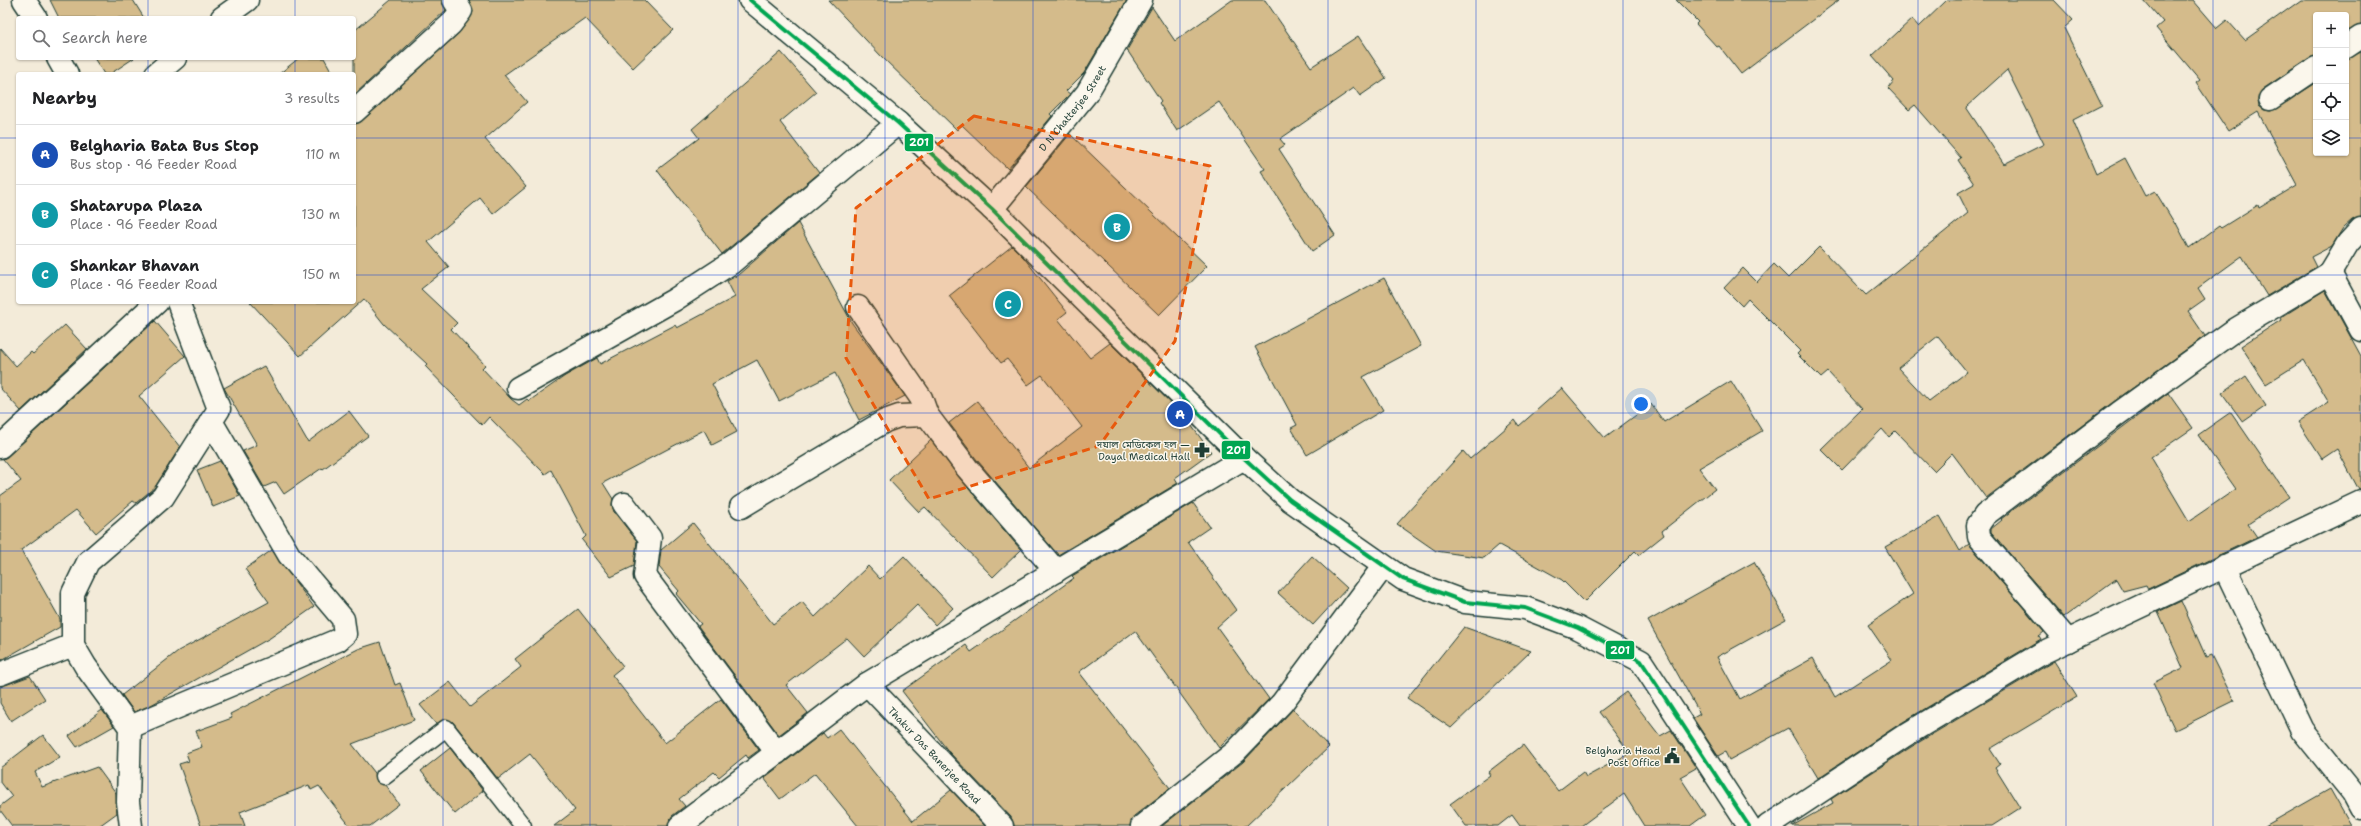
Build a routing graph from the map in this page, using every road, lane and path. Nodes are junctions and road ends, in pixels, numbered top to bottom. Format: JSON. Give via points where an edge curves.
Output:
{"nodes":[{"id":1,"x":24,"y":0,"type":"edge"},
{"id":2,"x":247,"y":0,"type":"edge"},
{"id":3,"x":454,"y":0,"type":"edge"},
{"id":4,"x":750,"y":0,"type":"edge"},
{"id":5,"x":1141,"y":0,"type":"edge"},
{"id":6,"x":35,"y":16,"type":"edge"},
{"id":7,"x":225,"y":16,"type":"edge"},
{"id":8,"x":2361,"y":37,"type":"edge"},
{"id":9,"x":2349,"y":45,"type":"edge"},
{"id":10,"x":59,"y":60,"type":"edge"},
{"id":11,"x":173,"y":60,"type":"edge"},
{"id":12,"x":2313,"y":70,"type":"edge"},
{"id":13,"x":65,"y":72,"type":"edge"},
{"id":14,"x":158,"y":72,"type":"edge"},
{"id":15,"x":2270,"y":99,"type":"dead end"},
{"id":16,"x":356,"y":110,"type":"edge"},
{"id":17,"x":898,"y":123,"type":"junction"},
{"id":18,"x":992,"y":209,"type":"junction"},
{"id":19,"x":2361,"y":229,"type":"edge"},
{"id":20,"x":2330,"y":273,"type":"junction"},
{"id":21,"x":155,"y":304,"type":"edge"},
{"id":22,"x":179,"y":304,"type":"edge"},
{"id":23,"x":858,"y":307,"type":"dead end"},
{"id":24,"x":2361,"y":330,"type":"edge"},
{"id":25,"x":518,"y":388,"type":"dead end"},
{"id":26,"x":927,"y":416,"type":"junction"},
{"id":27,"x":211,"y":421,"type":"junction"},
{"id":28,"x":0,"y":447,"type":"edge"},
{"id":29,"x":1244,"y":458,"type":"junction"},
{"id":30,"x":2361,"y":502,"type":"edge"},
{"id":31,"x":624,"y":504,"type":"dead end"},
{"id":32,"x":741,"y":507,"type":"dead end"},
{"id":33,"x":2224,"y":566,"type":"junction"},
{"id":34,"x":1383,"y":567,"type":"junction"},
{"id":35,"x":1056,"y":571,"type":"junction"},
{"id":36,"x":2068,"y":641,"type":"junction"},
{"id":37,"x":73,"y":645,"type":"junction"},
{"id":38,"x":0,"y":674,"type":"edge"},
{"id":39,"x":867,"y":684,"type":"junction"},
{"id":40,"x":130,"y":727,"type":"junction"},
{"id":41,"x":777,"y":753,"type":"junction"},
{"id":42,"x":384,"y":776,"type":"dead end"},
{"id":43,"x":2361,"y":808,"type":"edge"},
{"id":44,"x":131,"y":826,"type":"edge"},
{"id":45,"x":523,"y":826,"type":"edge"},
{"id":46,"x":680,"y":826,"type":"edge"},
{"id":47,"x":1002,"y":826,"type":"edge"},
{"id":48,"x":1142,"y":826,"type":"edge"},
{"id":49,"x":1749,"y":826,"type":"edge"},
{"id":50,"x":1768,"y":826,"type":"edge"}],
"edges":[{"from":1,"to":6,"type":"street"},
{"from":2,"to":7,"type":"street"},
{"from":3,"to":16,"type":"street","via":[[461,11],[451,24]]},
{"from":4,"to":17,"type":"street"},
{"from":5,"to":18,"type":"street","name":"D N Chatterjee Street","via":[[1087,93]]},
{"from":8,"to":9,"type":"street"},
{"from":10,"to":13,"type":"street"},
{"from":11,"to":14,"type":"street"},
{"from":12,"to":15,"type":"street"},
{"from":17,"to":18,"type":"street"},
{"from":17,"to":25,"type":"street","via":[[731,263],[674,300]]},
{"from":18,"to":29,"type":"street"},
{"from":19,"to":20,"type":"street","via":[[2348,243]]},
{"from":20,"to":24,"type":"street"},
{"from":20,"to":36,"type":"street","via":[[2233,331],[2119,413],[1985,515],[1978,525],[1979,537]]},
{"from":21,"to":28,"type":"street"},
{"from":22,"to":27,"type":"street","via":[[219,408]]},
{"from":23,"to":26,"type":"street","via":[[921,398]]},
{"from":26,"to":32,"type":"street","via":[[899,416],[885,421]]},
{"from":26,"to":35,"type":"street","via":[[967,468]]},
{"from":27,"to":37,"type":"street","via":[[163,497],[88,562],[73,593]]},
{"from":27,"to":40,"type":"street","via":[[289,555],[343,619],[346,634],[338,640]]},
{"from":29,"to":34,"type":"street","via":[[1290,500]]},
{"from":29,"to":35,"type":"street"},
{"from":30,"to":33,"type":"street"},
{"from":31,"to":41,"type":"street","via":[[650,538],[644,576]]},
{"from":33,"to":36,"type":"street"},
{"from":33,"to":43,"type":"street","via":[[2302,730],[2353,793]]},
{"from":34,"to":48,"type":"street","via":[[1282,703],[1235,752]]},
{"from":34,"to":49,"type":"street","via":[[1404,579],[1465,602],[1525,608],[1578,628],[1641,661]]},
{"from":35,"to":39,"type":"street"},
{"from":36,"to":50,"type":"street","via":[[2044,652],[1904,736]]},
{"from":37,"to":38,"type":"street"},
{"from":37,"to":40,"type":"street"},
{"from":39,"to":41,"type":"street"},
{"from":39,"to":47,"type":"street","name":"Thakur Das Banerjee Road"},
{"from":40,"to":44,"type":"street","via":[[128,802]]},
{"from":41,"to":46,"type":"street"},
{"from":42,"to":45,"type":"lane","via":[[446,728]]}]}
